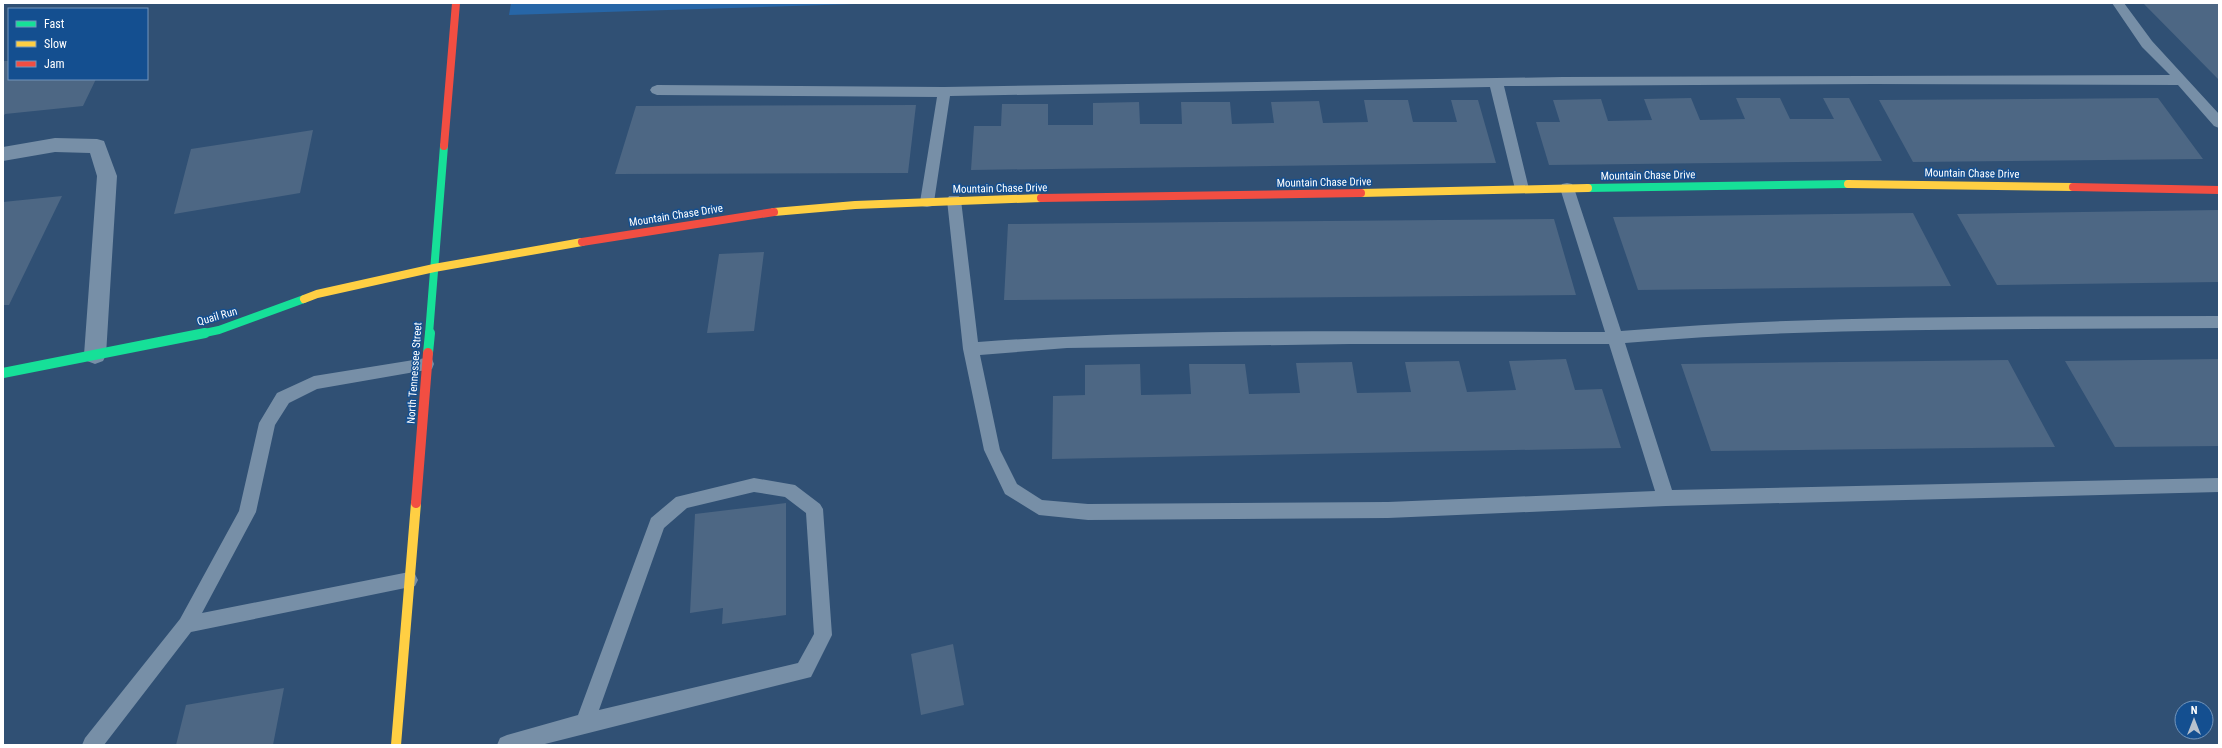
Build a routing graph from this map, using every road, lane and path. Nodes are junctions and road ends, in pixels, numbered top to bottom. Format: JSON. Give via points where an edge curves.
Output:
{"nodes":[{"id":1,"x":456,"y":3,"type":"edge"},
{"id":2,"x":2118,"y":3,"type":"edge"},
{"id":3,"x":2182,"y":80,"type":"junction"},
{"id":4,"x":1496,"y":82,"type":"junction"},
{"id":5,"x":657,"y":90,"type":"dead end"},
{"id":6,"x":944,"y":92,"type":"junction"},
{"id":7,"x":2219,"y":123,"type":"edge"},
{"id":8,"x":3,"y":154,"type":"edge"},
{"id":9,"x":1567,"y":188,"type":"junction"},
{"id":10,"x":1522,"y":189,"type":"junction"},
{"id":11,"x":2219,"y":190,"type":"edge"},
{"id":12,"x":954,"y":200,"type":"junction"},
{"id":13,"x":927,"y":202,"type":"junction"},
{"id":14,"x":434,"y":268,"type":"junction"},
{"id":15,"x":2219,"y":322,"type":"edge"},
{"id":16,"x":1615,"y":338,"type":"junction"},
{"id":17,"x":971,"y":349,"type":"junction"},
{"id":18,"x":95,"y":355,"type":"junction"},
{"id":19,"x":426,"y":364,"type":"junction"},
{"id":20,"x":3,"y":373,"type":"edge"},
{"id":21,"x":2219,"y":484,"type":"edge"},
{"id":22,"x":1666,"y":498,"type":"junction"},
{"id":23,"x":409,"y":580,"type":"junction"},
{"id":24,"x":186,"y":626,"type":"junction"},
{"id":25,"x":585,"y":723,"type":"junction"},
{"id":26,"x":92,"y":745,"type":"edge"},
{"id":27,"x":396,"y":745,"type":"edge"},
{"id":28,"x":507,"y":745,"type":"edge"}],
"edges":[{"from":1,"to":14,"type":"street","name":"North Tennessee Street"},
{"from":2,"to":3,"type":"lane","via":[[2147,44]]},
{"from":3,"to":4,"type":"lane","via":[[1670,79]]},
{"from":3,"to":7,"type":"lane"},
{"from":4,"to":6,"type":"lane"},
{"from":4,"to":10,"type":"lane"},
{"from":5,"to":6,"type":"lane"},
{"from":6,"to":13,"type":"lane"},
{"from":8,"to":18,"type":"street","via":[[55,145],[97,146],[107,176]]},
{"from":9,"to":10,"type":"street","name":"Mountain Chase Drive"},
{"from":9,"to":11,"type":"street","name":"Mountain Chase Drive","via":[[1877,183]]},
{"from":9,"to":16,"type":"lane"},
{"from":10,"to":12,"type":"street","name":"Mountain Chase Drive"},
{"from":12,"to":13,"type":"street","name":"Mountain Chase Drive"},
{"from":12,"to":17,"type":"lane"},
{"from":13,"to":14,"type":"street","name":"Mountain Chase Drive","via":[[855,204],[786,210]]},
{"from":14,"to":18,"type":"street","name":"Quail Run","via":[[317,294],[218,330]]},
{"from":14,"to":19,"type":"street","name":"North Tennessee Street"},
{"from":15,"to":16,"type":"lane","via":[[1922,324],[1684,332]]},
{"from":16,"to":17,"type":"lane","via":[[1083,342]]},
{"from":16,"to":22,"type":"lane"},
{"from":17,"to":22,"type":"lane","via":[[992,450],[1011,489],[1039,507],[1088,512],[1388,510]]},
{"from":18,"to":20,"type":"street","name":"Quail Run"},
{"from":19,"to":23,"type":"street","name":"North Tennessee Street"},
{"from":19,"to":24,"type":"lane","via":[[314,383],[283,398],[267,423],[247,512]]},
{"from":21,"to":22,"type":"lane"},
{"from":23,"to":24,"type":"lane"},
{"from":23,"to":27,"type":"street","name":"North Tennessee Street"},
{"from":24,"to":26,"type":"lane"},
{"from":25,"to":25,"type":"lane","via":[[804,671],[823,635],[814,508],[789,490],[754,485],[682,502],[657,523]]},
{"from":25,"to":28,"type":"lane"}]}
